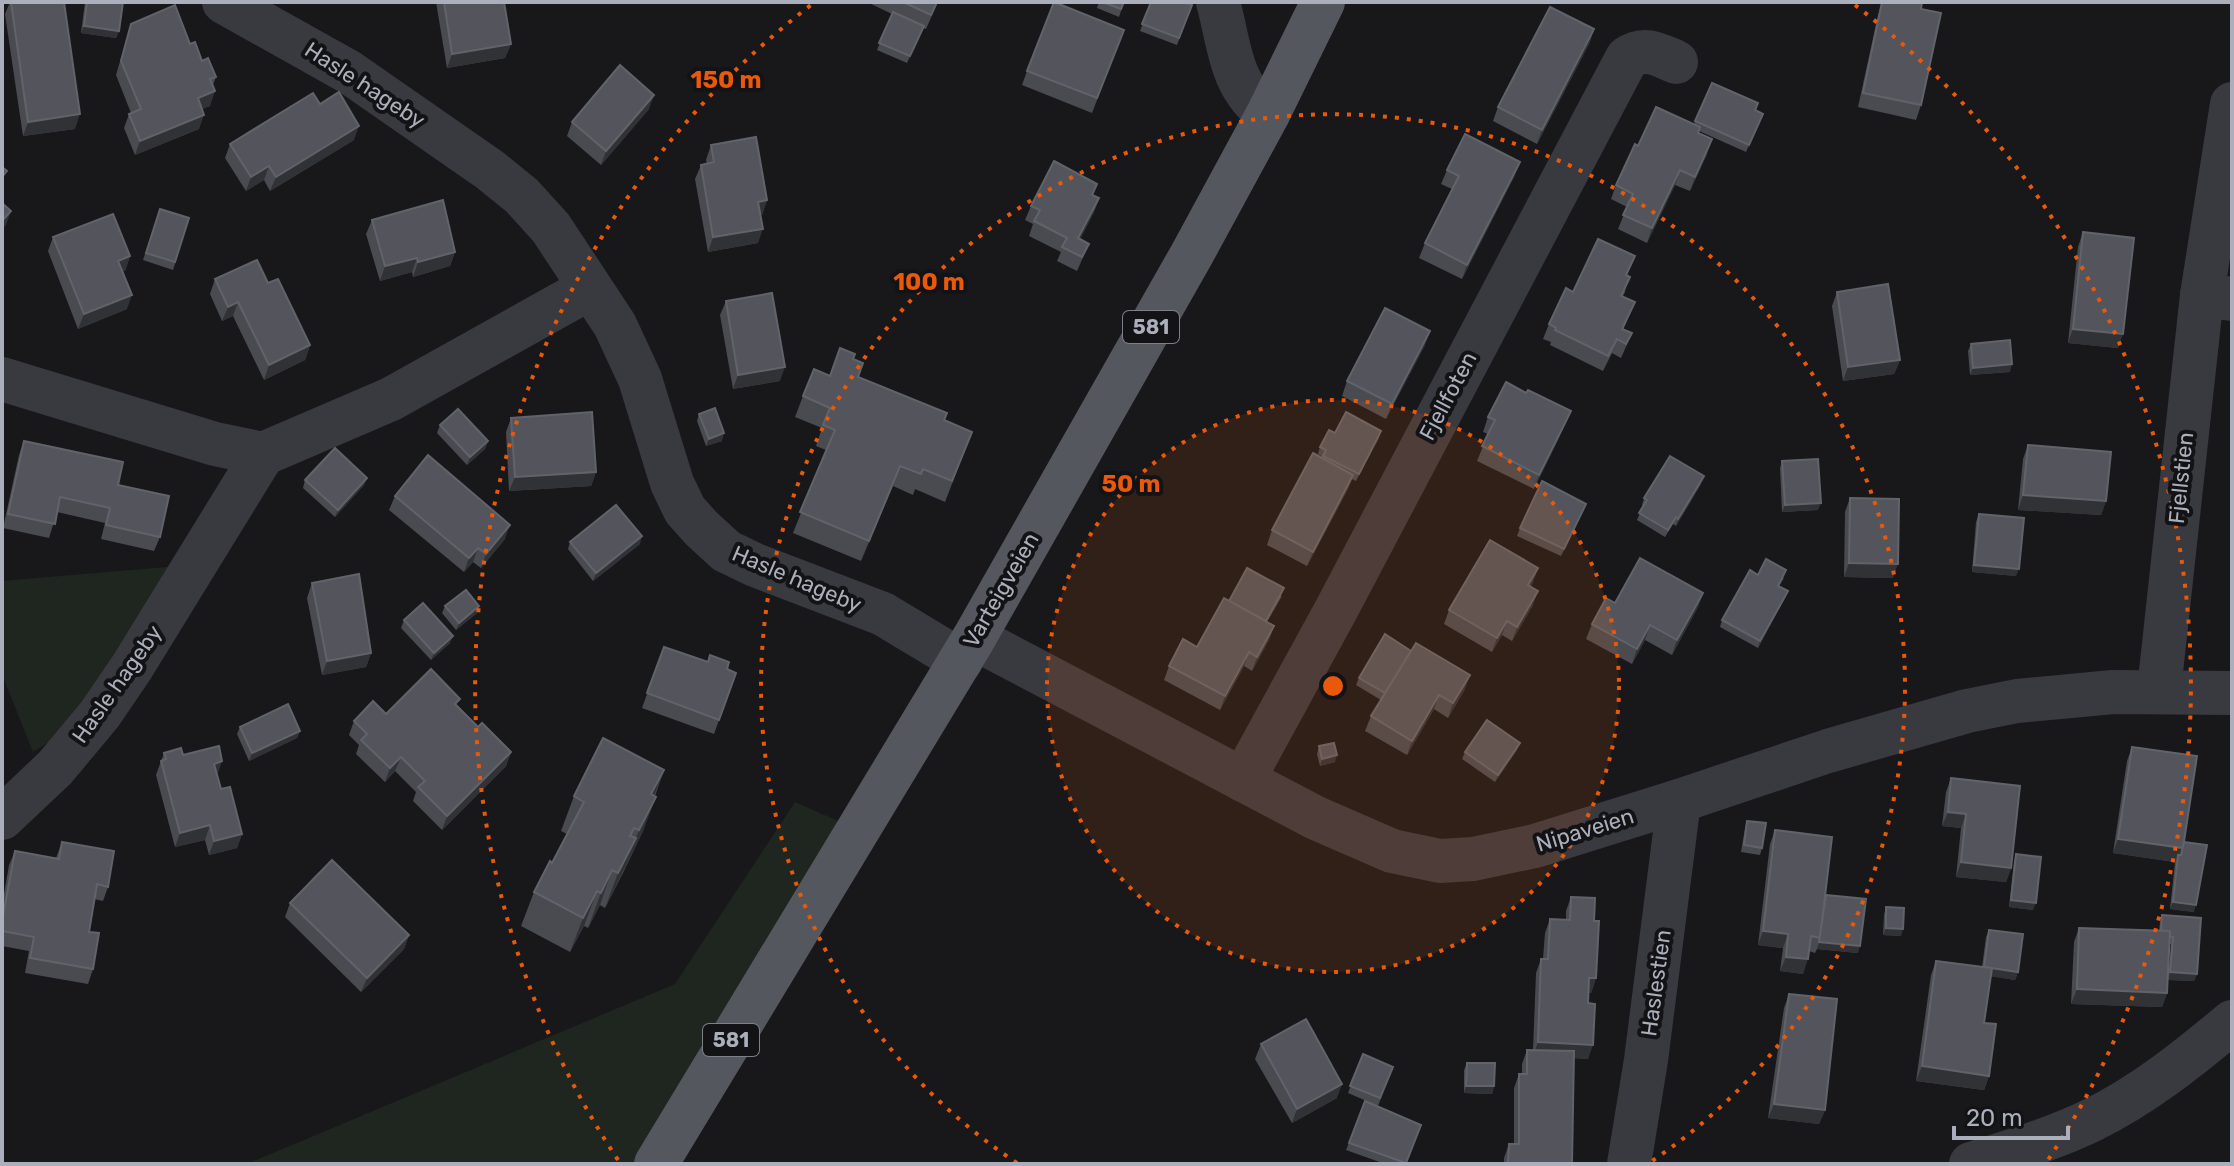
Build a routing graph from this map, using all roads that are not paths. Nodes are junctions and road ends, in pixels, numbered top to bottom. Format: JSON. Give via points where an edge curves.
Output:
{"nodes":[{"id":1,"x":224,"y":2,"type":"edge"},
{"id":2,"x":1218,"y":2,"type":"edge"},
{"id":3,"x":1323,"y":2,"type":"edge"},
{"id":4,"x":1676,"y":62,"type":"dead end"},
{"id":5,"x":2232,"y":104,"type":"edge"},
{"id":6,"x":1268,"y":114,"type":"junction"},
{"id":7,"x":590,"y":288,"type":"junction"},
{"id":8,"x":2217,"y":297,"type":"edge"},
{"id":9,"x":2,"y":379,"type":"edge"},
{"id":10,"x":263,"y":454,"type":"junction"},
{"id":11,"x":967,"y":650,"type":"junction"},
{"id":12,"x":2159,"y":690,"type":"junction"},
{"id":13,"x":2232,"y":693,"type":"edge"},
{"id":14,"x":1243,"y":780,"type":"junction"},
{"id":15,"x":1679,"y":801,"type":"junction"},
{"id":16,"x":2,"y":818,"type":"edge"},
{"id":17,"x":2232,"y":1022,"type":"edge"},
{"id":18,"x":656,"y":1164,"type":"edge"},
{"id":19,"x":1629,"y":1164,"type":"edge"},
{"id":20,"x":1971,"y":1164,"type":"edge"}],
"edges":[{"from":1,"to":7,"type":"street","name":"Hasle hageby","via":[[349,72],[490,170],[551,228]]},
{"from":2,"to":6,"type":"street","via":[[1240,85]]},
{"from":3,"to":6,"type":"main road","name":"Varteigveien","number":"581"},
{"from":4,"to":14,"type":"street","name":"Fjellfoten","via":[[1645,51],[1627,58]]},
{"from":5,"to":8,"type":"street","name":"Fjellstien"},
{"from":6,"to":11,"type":"main road","name":"Varteigveien","number":"581"},
{"from":7,"to":10,"type":"street","via":[[391,399]]},
{"from":7,"to":11,"type":"street","name":"Hasle hageby","via":[[615,325],[640,379],[672,483],[701,528],[726,551],[755,565]]},
{"from":8,"to":12,"type":"street","name":"Fjellstien"},
{"from":9,"to":10,"type":"street","via":[[203,441]]},
{"from":10,"to":16,"type":"street","name":"Hasle hageby","via":[[100,714],[55,768]]},
{"from":11,"to":14,"type":"street","name":"Nipaveien"},
{"from":11,"to":18,"type":"main road","name":"Varteigveien","number":"581"},
{"from":12,"to":13,"type":"street","name":"Nipaveien"},
{"from":12,"to":15,"type":"street","name":"Nipaveien","via":[[2017,701],[1967,711]]},
{"from":14,"to":15,"type":"street","name":"Nipaveien","via":[[1392,851],[1440,861],[1535,846]]},
{"from":15,"to":19,"type":"street","name":"Haslestien"},
{"from":17,"to":20,"type":"street","via":[[2138,1095],[2102,1115]]}]}
